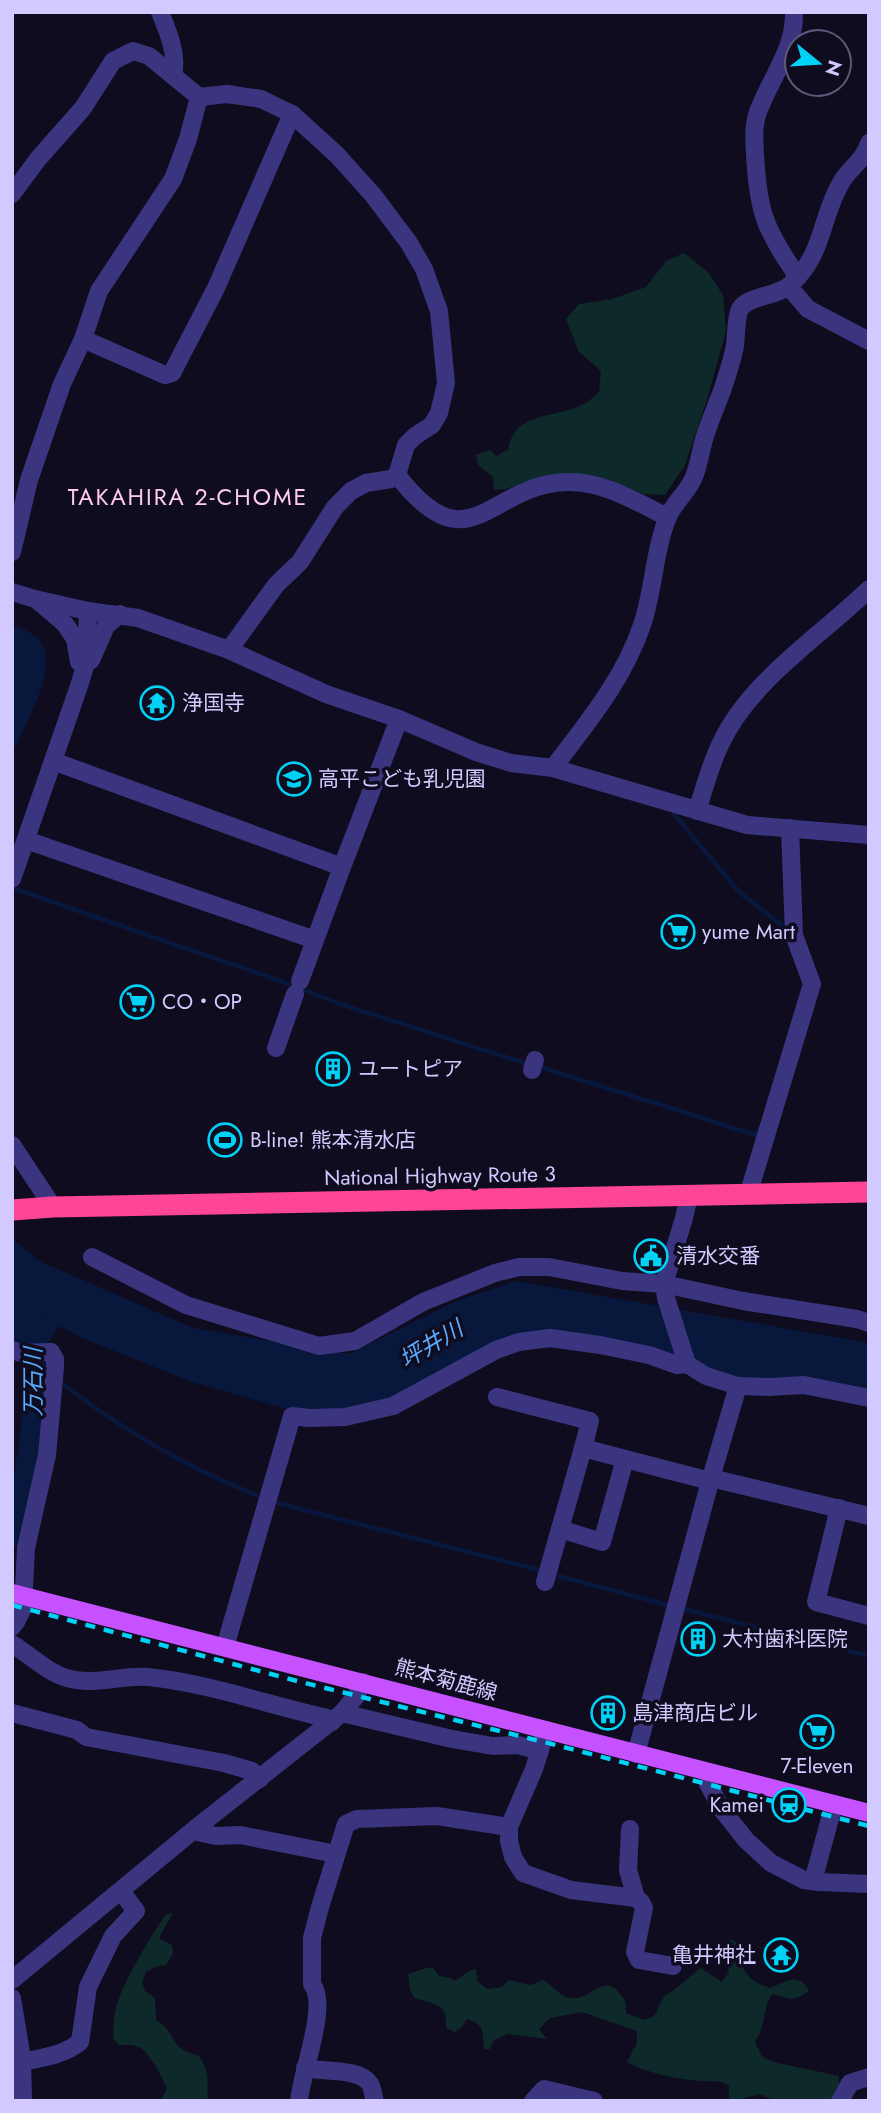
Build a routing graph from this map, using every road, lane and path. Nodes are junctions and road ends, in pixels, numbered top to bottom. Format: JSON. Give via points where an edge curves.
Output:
{"nodes":[{"id":1,"x":160,"y":12,"type":"edge"},
{"id":2,"x":794,"y":12,"type":"edge"},
{"id":3,"x":173,"y":76,"type":"junction"},
{"id":4,"x":199,"y":97,"type":"junction"},
{"id":5,"x":292,"y":114,"type":"junction"},
{"id":6,"x":869,"y":143,"type":"edge"},
{"id":7,"x":12,"y":194,"type":"edge"},
{"id":8,"x":793,"y":282,"type":"junction"},
{"id":9,"x":83,"y":339,"type":"junction"},
{"id":10,"x":869,"y":341,"type":"edge"},
{"id":11,"x":397,"y":475,"type":"junction"},
{"id":12,"x":667,"y":517,"type":"junction"},
{"id":13,"x":12,"y":552,"type":"edge"},
{"id":14,"x":869,"y":589,"type":"edge"},
{"id":15,"x":12,"y":592,"type":"edge"},
{"id":16,"x":35,"y":599,"type":"junction"},
{"id":17,"x":88,"y":611,"type":"junction"},
{"id":18,"x":120,"y":614,"type":"junction"},
{"id":19,"x":229,"y":650,"type":"junction"},
{"id":20,"x":79,"y":686,"type":"junction"},
{"id":21,"x":399,"y":719,"type":"junction"},
{"id":22,"x":53,"y":761,"type":"junction"},
{"id":23,"x":553,"y":768,"type":"junction"},
{"id":24,"x":697,"y":811,"type":"junction"},
{"id":25,"x":790,"y":828,"type":"junction"},
{"id":26,"x":869,"y":835,"type":"edge"},
{"id":27,"x":26,"y":840,"type":"junction"},
{"id":28,"x":342,"y":867,"type":"junction"},
{"id":29,"x":13,"y":877,"type":"edge"},
{"id":30,"x":315,"y":940,"type":"junction"},
{"id":31,"x":276,"y":1048,"type":"dead end"},
{"id":32,"x":12,"y":1145,"type":"edge"},
{"id":33,"x":869,"y":1192,"type":"edge"},
{"id":34,"x":748,"y":1195,"type":"junction"},
{"id":35,"x":689,"y":1196,"type":"junction"},
{"id":36,"x":53,"y":1208,"type":"junction"},
{"id":37,"x":17,"y":1210,"type":"edge"},
{"id":38,"x":92,"y":1257,"type":"dead end"},
{"id":39,"x":665,"y":1291,"type":"junction"},
{"id":40,"x":869,"y":1323,"type":"edge"},
{"id":41,"x":16,"y":1351,"type":"edge"},
{"id":42,"x":685,"y":1360,"type":"junction"},
{"id":43,"x":738,"y":1386,"type":"junction"},
{"id":44,"x":498,"y":1397,"type":"dead end"},
{"id":45,"x":869,"y":1398,"type":"edge"},
{"id":46,"x":583,"y":1448,"type":"junction"},
{"id":47,"x":625,"y":1460,"type":"junction"},
{"id":48,"x":711,"y":1479,"type":"junction"},
{"id":49,"x":839,"y":1508,"type":"junction"},
{"id":50,"x":869,"y":1516,"type":"edge"},
{"id":51,"x":560,"y":1529,"type":"junction"},
{"id":52,"x":545,"y":1582,"type":"dead end"},
{"id":53,"x":18,"y":1594,"type":"edge"},
{"id":54,"x":869,"y":1616,"type":"edge"},
{"id":55,"x":12,"y":1627,"type":"edge"},
{"id":56,"x":12,"y":1644,"type":"edge"},
{"id":57,"x":225,"y":1647,"type":"junction"},
{"id":58,"x":363,"y":1682,"type":"junction"},
{"id":59,"x":12,"y":1713,"type":"edge"},
{"id":60,"x":337,"y":1718,"type":"junction"},
{"id":61,"x":546,"y":1730,"type":"junction"},
{"id":62,"x":540,"y":1751,"type":"junction"},
{"id":63,"x":636,"y":1754,"type":"junction"},
{"id":64,"x":709,"y":1772,"type":"junction"},
{"id":65,"x":260,"y":1779,"type":"junction"},
{"id":66,"x":834,"y":1804,"type":"junction"},
{"id":67,"x":869,"y":1813,"type":"edge"},
{"id":68,"x":509,"y":1827,"type":"junction"},
{"id":69,"x":631,"y":1829,"type":"dead end"},
{"id":70,"x":193,"y":1831,"type":"junction"},
{"id":71,"x":335,"y":1854,"type":"junction"},
{"id":72,"x":813,"y":1881,"type":"junction"},
{"id":73,"x":869,"y":1884,"type":"edge"},
{"id":74,"x":121,"y":1891,"type":"junction"},
{"id":75,"x":636,"y":1898,"type":"junction"},
{"id":76,"x":673,"y":1966,"type":"dead end"},
{"id":77,"x":12,"y":1980,"type":"edge"},
{"id":78,"x":12,"y":1998,"type":"edge"},
{"id":79,"x":22,"y":2062,"type":"junction"},
{"id":80,"x":306,"y":2068,"type":"junction"},
{"id":81,"x":869,"y":2077,"type":"edge"},
{"id":82,"x":23,"y":2101,"type":"edge"},
{"id":83,"x":299,"y":2101,"type":"edge"},
{"id":84,"x":375,"y":2101,"type":"edge"},
{"id":85,"x":533,"y":2101,"type":"edge"},
{"id":86,"x":594,"y":2101,"type":"edge"},
{"id":87,"x":840,"y":2101,"type":"edge"}],
"edges":[{"from":1,"to":3,"type":"street","via":[[172,44]]},
{"from":2,"to":8,"type":"street","via":[[791,42],[754,127],[756,185],[766,226]]},
{"from":3,"to":4,"type":"street"},
{"from":3,"to":7,"type":"street","via":[[149,56],[133,51],[113,61],[83,108]]},
{"from":4,"to":5,"type":"street","via":[[227,94],[261,99]]},
{"from":4,"to":9,"type":"street","via":[[173,179],[99,291]]},
{"from":5,"to":9,"type":"street","via":[[216,288],[172,373],[165,375]]},
{"from":5,"to":11,"type":"street","via":[[337,155],[388,214],[424,269],[439,311],[445,391],[432,425],[406,445]]},
{"from":6,"to":8,"type":"street","via":[[833,199],[806,269]]},
{"from":8,"to":10,"type":"street","via":[[808,309]]},
{"from":8,"to":12,"type":"street","via":[[744,303],[738,313],[731,364],[693,478]]},
{"from":9,"to":13,"type":"street","via":[[62,384],[29,480]]},
{"from":11,"to":12,"type":"street","via":[[420,501],[444,517],[456,519],[484,514],[527,491],[566,482],[597,484]]},
{"from":11,"to":19,"type":"street","via":[[358,487],[335,507],[300,562],[276,584]]},
{"from":12,"to":23,"type":"street","via":[[652,592],[624,668]]},
{"from":14,"to":24,"type":"street","via":[[744,706],[720,744]]},
{"from":15,"to":16,"type":"street"},
{"from":16,"to":17,"type":"street"},
{"from":16,"to":20,"type":"street","via":[[65,624],[75,639]]},
{"from":17,"to":18,"type":"street"},
{"from":17,"to":20,"type":"street","via":[[86,663]]},
{"from":18,"to":19,"type":"street"},
{"from":18,"to":20,"type":"street","via":[[106,626]]},
{"from":19,"to":21,"type":"street","via":[[326,694]]},
{"from":20,"to":22,"type":"street"},
{"from":21,"to":23,"type":"street","via":[[476,752],[511,763]]},
{"from":21,"to":28,"type":"street"},
{"from":22,"to":27,"type":"street"},
{"from":22,"to":28,"type":"street"},
{"from":23,"to":24,"type":"street"},
{"from":24,"to":25,"type":"street","via":[[747,825]]},
{"from":25,"to":26,"type":"street"},
{"from":25,"to":34,"type":"street","via":[[793,928],[812,984]]},
{"from":27,"to":29,"type":"street"},
{"from":27,"to":30,"type":"street"},
{"from":28,"to":30,"type":"street"},
{"from":30,"to":31,"type":"street"},
{"from":32,"to":36,"type":"street"},
{"from":33,"to":34,"type":"highway","name":"National Highway Route 3"},
{"from":34,"to":35,"type":"highway","name":"National Highway Route 3"},
{"from":35,"to":36,"type":"highway","name":"National Highway Route 3"},
{"from":35,"to":39,"type":"street"},
{"from":36,"to":37,"type":"highway","name":"National Highway Route 3"},
{"from":38,"to":39,"type":"street","via":[[186,1305],[319,1346],[355,1341],[423,1302],[519,1267],[549,1267]]},
{"from":39,"to":40,"type":"street"},
{"from":39,"to":42,"type":"street"},
{"from":41,"to":53,"type":"street","via":[[48,1352],[55,1359],[47,1455]]},
{"from":42,"to":43,"type":"street","via":[[706,1376]]},
{"from":42,"to":57,"type":"street","via":[[677,1364],[550,1339],[519,1342],[393,1406],[345,1418],[292,1416]]},
{"from":43,"to":45,"type":"street","via":[[804,1385]]},
{"from":43,"to":48,"type":"street"},
{"from":44,"to":46,"type":"street","via":[[590,1421]]},
{"from":46,"to":47,"type":"street"},
{"from":46,"to":51,"type":"street"},
{"from":47,"to":48,"type":"street"},
{"from":47,"to":51,"type":"street","via":[[602,1542]]},
{"from":48,"to":49,"type":"street"},
{"from":48,"to":63,"type":"street"},
{"from":49,"to":50,"type":"street"},
{"from":49,"to":54,"type":"street","via":[[816,1602]]},
{"from":51,"to":52,"type":"street"},
{"from":53,"to":55,"type":"street","via":[[23,1608]]},
{"from":53,"to":57,"type":"main road","name":"熊本菊鹿線"},
{"from":56,"to":60,"type":"street","via":[[66,1678],[86,1682],[138,1677],[185,1683]]},
{"from":57,"to":58,"type":"main road","name":"熊本菊鹿線"},
{"from":58,"to":60,"type":"street"},
{"from":58,"to":61,"type":"main road","name":"熊本菊鹿線"},
{"from":59,"to":65,"type":"street","via":[[77,1730],[86,1737],[225,1763],[252,1771]]},
{"from":60,"to":62,"type":"street"},
{"from":60,"to":65,"type":"street"},
{"from":61,"to":62,"type":"street"},
{"from":61,"to":63,"type":"main road","name":"熊本菊鹿線"},
{"from":62,"to":68,"type":"street"},
{"from":63,"to":64,"type":"main road","name":"熊本菊鹿線"},
{"from":64,"to":66,"type":"main road","name":"熊本菊鹿線"},
{"from":64,"to":72,"type":"street","via":[[708,1784],[746,1840],[771,1863]]},
{"from":65,"to":70,"type":"street"},
{"from":66,"to":67,"type":"main road","name":"熊本菊鹿線"},
{"from":66,"to":72,"type":"street"},
{"from":68,"to":71,"type":"street","via":[[437,1816],[357,1819],[346,1825]]},
{"from":68,"to":75,"type":"street","via":[[513,1857],[523,1873],[571,1891]]},
{"from":69,"to":75,"type":"street","via":[[628,1870]]},
{"from":70,"to":71,"type":"street","via":[[240,1835]]},
{"from":70,"to":74,"type":"street"},
{"from":71,"to":80,"type":"street","via":[[312,1938],[312,1984],[317,1994]]},
{"from":72,"to":73,"type":"street"},
{"from":74,"to":77,"type":"street"},
{"from":74,"to":79,"type":"street","via":[[136,1911],[113,1936],[88,1987],[80,2042],[72,2049]]},
{"from":75,"to":76,"type":"street","via":[[644,1908],[635,1952],[648,1963]]},
{"from":78,"to":79,"type":"street"},
{"from":79,"to":82,"type":"street"},
{"from":80,"to":83,"type":"street"},
{"from":80,"to":84,"type":"street","via":[[356,2073],[370,2084]]},
{"from":81,"to":87,"type":"street","via":[[850,2083]]},
{"from":85,"to":86,"type":"street","via":[[544,2089]]}]}
